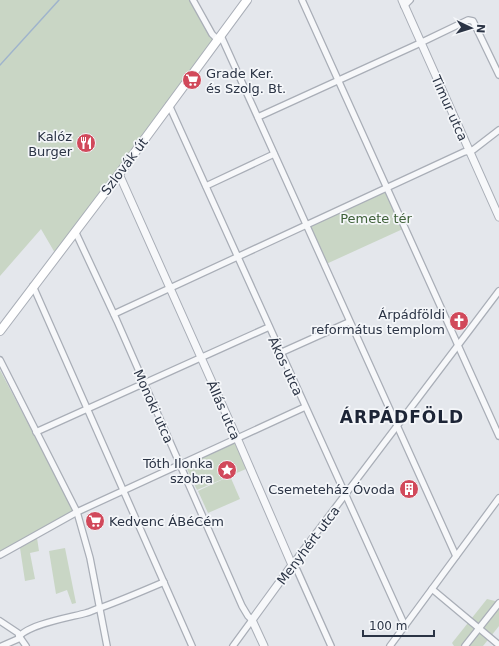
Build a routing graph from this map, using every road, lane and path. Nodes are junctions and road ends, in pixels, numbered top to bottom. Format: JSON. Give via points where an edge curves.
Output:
{"nodes":[{"id":1,"x":193,"y":0,"type":"edge"},
{"id":2,"x":247,"y":0,"type":"edge"},
{"id":3,"x":302,"y":0,"type":"edge"},
{"id":4,"x":410,"y":0,"type":"edge"},
{"id":5,"x":403,"y":3,"type":"edge"},
{"id":6,"x":219,"y":38,"type":"junction"},
{"id":7,"x":420,"y":42,"type":"junction"},
{"id":8,"x":499,"y":75,"type":"edge"},
{"id":9,"x":338,"y":81,"type":"junction"},
{"id":10,"x":169,"y":104,"type":"junction"},
{"id":11,"x":258,"y":117,"type":"junction"},
{"id":12,"x":499,"y":130,"type":"edge"},
{"id":13,"x":470,"y":151,"type":"junction"},
{"id":14,"x":274,"y":154,"type":"junction"},
{"id":15,"x":119,"y":174,"type":"junction"},
{"id":16,"x":206,"y":186,"type":"junction"},
{"id":17,"x":387,"y":188,"type":"junction"},
{"id":18,"x":499,"y":217,"type":"edge"},
{"id":19,"x":306,"y":225,"type":"junction"},
{"id":20,"x":75,"y":231,"type":"junction"},
{"id":21,"x":238,"y":257,"type":"junction"},
{"id":22,"x":32,"y":286,"type":"junction"},
{"id":23,"x":169,"y":289,"type":"junction"},
{"id":24,"x":499,"y":292,"type":"edge"},
{"id":25,"x":114,"y":314,"type":"junction"},
{"id":26,"x":349,"y":322,"type":"junction"},
{"id":27,"x":268,"y":327,"type":"junction"},
{"id":28,"x":0,"y":330,"type":"edge"},
{"id":29,"x":458,"y":345,"type":"junction"},
{"id":30,"x":280,"y":353,"type":"junction"},
{"id":31,"x":201,"y":358,"type":"junction"},
{"id":32,"x":0,"y":360,"type":"edge"},
{"id":33,"x":144,"y":383,"type":"junction"},
{"id":34,"x":305,"y":407,"type":"junction"},
{"id":35,"x":88,"y":409,"type":"junction"},
{"id":36,"x":396,"y":426,"type":"junction"},
{"id":37,"x":36,"y":432,"type":"junction"},
{"id":38,"x":499,"y":436,"type":"edge"},
{"id":39,"x":237,"y":438,"type":"junction"},
{"id":40,"x":180,"y":464,"type":"junction"},
{"id":41,"x":124,"y":490,"type":"junction"},
{"id":42,"x":345,"y":495,"type":"junction"},
{"id":43,"x":499,"y":498,"type":"edge"},
{"id":44,"x":77,"y":512,"type":"junction"},
{"id":45,"x":0,"y":555,"type":"edge"},
{"id":46,"x":456,"y":556,"type":"junction"},
{"id":47,"x":292,"y":565,"type":"junction"},
{"id":48,"x":164,"y":582,"type":"junction"},
{"id":49,"x":432,"y":589,"type":"junction"},
{"id":50,"x":499,"y":603,"type":"edge"},
{"id":51,"x":99,"y":608,"type":"junction"},
{"id":52,"x":252,"y":620,"type":"junction"},
{"id":53,"x":0,"y":621,"type":"edge"},
{"id":54,"x":404,"y":626,"type":"junction"},
{"id":55,"x":479,"y":628,"type":"junction"},
{"id":56,"x":19,"y":636,"type":"junction"},
{"id":57,"x":499,"y":645,"type":"edge"},
{"id":58,"x":2,"y":646,"type":"edge"},
{"id":59,"x":26,"y":646,"type":"edge"},
{"id":60,"x":106,"y":646,"type":"edge"},
{"id":61,"x":192,"y":646,"type":"edge"},
{"id":62,"x":233,"y":646,"type":"edge"},
{"id":63,"x":264,"y":646,"type":"edge"},
{"id":64,"x":331,"y":646,"type":"edge"},
{"id":65,"x":390,"y":646,"type":"edge"},
{"id":66,"x":465,"y":646,"type":"edge"}],
"edges":[{"from":1,"to":6,"type":"street","via":[[212,34]]},
{"from":2,"to":6,"type":"main road","name":"Szlovák út"},
{"from":3,"to":9,"type":"street"},
{"from":4,"to":5,"type":"street"},
{"from":5,"to":7,"type":"street","name":"Timur utca"},
{"from":6,"to":10,"type":"main road","name":"Szlovák út"},
{"from":6,"to":11,"type":"street"},
{"from":7,"to":8,"type":"street","via":[[471,20]]},
{"from":7,"to":9,"type":"street"},
{"from":7,"to":13,"type":"street","name":"Timur utca"},
{"from":9,"to":11,"type":"street"},
{"from":9,"to":17,"type":"street"},
{"from":10,"to":15,"type":"main road","name":"Szlovák út"},
{"from":10,"to":16,"type":"street","name":"Ákos utca"},
{"from":11,"to":14,"type":"street"},
{"from":12,"to":13,"type":"street"},
{"from":13,"to":17,"type":"street"},
{"from":13,"to":18,"type":"street","name":"Timur utca"},
{"from":14,"to":16,"type":"street"},
{"from":14,"to":19,"type":"street"},
{"from":15,"to":20,"type":"main road","name":"Szlovák út"},
{"from":15,"to":23,"type":"street","name":"Állás utca"},
{"from":16,"to":21,"type":"street","name":"Ákos utca"},
{"from":17,"to":19,"type":"street"},
{"from":17,"to":29,"type":"street"},
{"from":19,"to":21,"type":"street"},
{"from":19,"to":26,"type":"street"},
{"from":20,"to":22,"type":"main road","name":"Szlovák út"},
{"from":20,"to":25,"type":"street","name":"Monoki utca"},
{"from":21,"to":23,"type":"street"},
{"from":21,"to":27,"type":"street","name":"Ákos utca"},
{"from":22,"to":28,"type":"main road","name":"Szlovák út"},
{"from":22,"to":35,"type":"street"},
{"from":23,"to":25,"type":"street"},
{"from":23,"to":31,"type":"street","name":"Állás utca"},
{"from":24,"to":29,"type":"street","name":"Menyhért utca"},
{"from":25,"to":33,"type":"street","name":"Monoki utca"},
{"from":26,"to":30,"type":"street"},
{"from":26,"to":36,"type":"street"},
{"from":27,"to":30,"type":"street","name":"Ákos utca"},
{"from":27,"to":31,"type":"street"},
{"from":29,"to":36,"type":"street","name":"Menyhért utca"},
{"from":29,"to":38,"type":"street"},
{"from":30,"to":34,"type":"street","name":"Ákos utca"},
{"from":31,"to":33,"type":"street"},
{"from":31,"to":39,"type":"street","name":"Állás utca"},
{"from":32,"to":37,"type":"street"},
{"from":33,"to":35,"type":"street"},
{"from":33,"to":40,"type":"street","name":"Monoki utca"},
{"from":34,"to":39,"type":"street"},
{"from":34,"to":42,"type":"street","name":"Ákos utca"},
{"from":35,"to":37,"type":"street"},
{"from":35,"to":41,"type":"street"},
{"from":36,"to":42,"type":"street","name":"Menyhért utca"},
{"from":36,"to":46,"type":"street"},
{"from":37,"to":44,"type":"street"},
{"from":39,"to":40,"type":"street"},
{"from":39,"to":47,"type":"street","name":"Állás utca"},
{"from":40,"to":41,"type":"street"},
{"from":40,"to":52,"type":"street","name":"Monoki utca","via":[[242,606]]},
{"from":41,"to":44,"type":"street"},
{"from":41,"to":48,"type":"street"},
{"from":42,"to":47,"type":"street","name":"Menyhért utca"},
{"from":42,"to":54,"type":"street","name":"Ákos utca"},
{"from":43,"to":46,"type":"street"},
{"from":44,"to":45,"type":"street"},
{"from":44,"to":51,"type":"street","via":[[90,558]]},
{"from":46,"to":49,"type":"street"},
{"from":47,"to":52,"type":"street","name":"Menyhért utca"},
{"from":47,"to":64,"type":"street","name":"Állás utca","via":[[297,570]]},
{"from":48,"to":51,"type":"street"},
{"from":48,"to":61,"type":"street"},
{"from":49,"to":54,"type":"street"},
{"from":49,"to":55,"type":"street"},
{"from":50,"to":55,"type":"street"},
{"from":51,"to":56,"type":"street","via":[[47,622]]},
{"from":51,"to":60,"type":"street"},
{"from":52,"to":62,"type":"street","name":"Menyhért utca"},
{"from":52,"to":63,"type":"street","name":"Monoki utca"},
{"from":53,"to":56,"type":"street"},
{"from":54,"to":65,"type":"street"},
{"from":55,"to":57,"type":"street"},
{"from":55,"to":66,"type":"street"},
{"from":56,"to":58,"type":"street","via":[[18,639]]},
{"from":56,"to":59,"type":"street"}]}
